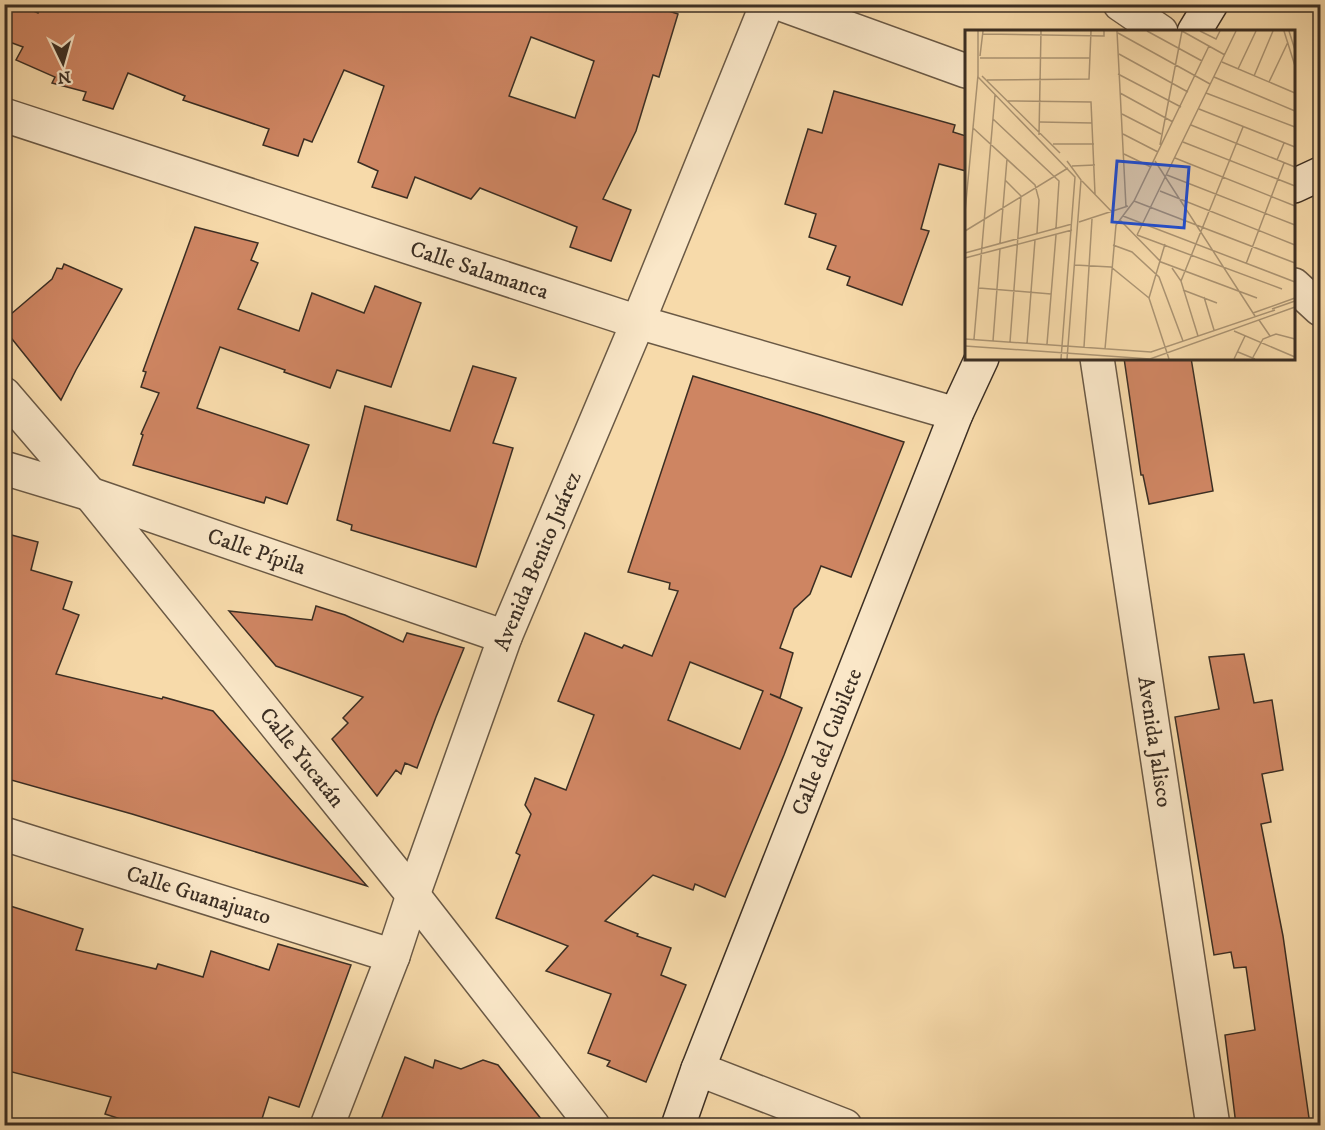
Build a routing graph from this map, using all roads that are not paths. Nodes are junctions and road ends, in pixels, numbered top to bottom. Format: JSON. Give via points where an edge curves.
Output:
{"nodes":[{"id":1,"x":767,"y":4,"type":"edge"},
{"id":2,"x":782,"y":4,"type":"edge"},
{"id":3,"x":1120,"y":4,"type":"edge"},
{"id":4,"x":1211,"y":4,"type":"edge"},
{"id":5,"x":1158,"y":30,"type":"edge"},
{"id":6,"x":1195,"y":30,"type":"edge"},
{"id":7,"x":965,"y":71,"type":"edge"},
{"id":8,"x":4,"y":115,"type":"edge"},
{"id":9,"x":1320,"y":174,"type":"edge"},
{"id":10,"x":1295,"y":185,"type":"edge"},
{"id":11,"x":1295,"y":287,"type":"edge"},
{"id":12,"x":1320,"y":309,"type":"edge"},
{"id":13,"x":638,"y":322,"type":"junction"},
{"id":14,"x":981,"y":360,"type":"edge"},
{"id":15,"x":1097,"y":360,"type":"edge"},
{"id":16,"x":4,"y":394,"type":"edge"},
{"id":17,"x":956,"y":414,"type":"junction"},
{"id":18,"x":4,"y":468,"type":"edge"},
{"id":19,"x":90,"y":494,"type":"junction"},
{"id":20,"x":505,"y":638,"type":"junction"},
{"id":21,"x":4,"y":834,"type":"edge"},
{"id":22,"x":413,"y":895,"type":"junction"},
{"id":23,"x":393,"y":957,"type":"junction"},
{"id":24,"x":698,"y":1069,"type":"junction"},
{"id":25,"x":327,"y":1125,"type":"edge"},
{"id":26,"x":593,"y":1125,"type":"edge"},
{"id":27,"x":678,"y":1125,"type":"edge"},
{"id":28,"x":845,"y":1125,"type":"edge"},
{"id":29,"x":1214,"y":1125,"type":"edge"}],
"edges":[{"from":1,"to":13,"type":"street","name":"Avenida Benito Juárez"},
{"from":2,"to":7,"type":"street"},
{"from":3,"to":5,"type":"street"},
{"from":4,"to":6,"type":"street"},
{"from":8,"to":13,"type":"street","name":"Calle Salamanca"},
{"from":9,"to":10,"type":"street"},
{"from":11,"to":12,"type":"street"},
{"from":13,"to":17,"type":"street","name":"Calle Salamanca"},
{"from":13,"to":20,"type":"street","name":"Avenida Benito Juárez"},
{"from":14,"to":17,"type":"street","name":"Calle del Cubilete"},
{"from":15,"to":29,"type":"street","name":"Avenida Jalisco"},
{"from":16,"to":19,"type":"street","name":"Calle Yucatán"},
{"from":17,"to":24,"type":"street","name":"Calle del Cubilete"},
{"from":18,"to":19,"type":"street","name":"Calle Pípila"},
{"from":19,"to":20,"type":"street","name":"Calle Pípila"},
{"from":19,"to":22,"type":"street","name":"Calle Yucatán"},
{"from":20,"to":22,"type":"street","name":"Avenida Benito Juárez"},
{"from":21,"to":23,"type":"street","name":"Calle Guanajuato"},
{"from":22,"to":23,"type":"street","name":"Avenida Benito Juárez"},
{"from":22,"to":26,"type":"street","name":"Calle Yucatán"},
{"from":23,"to":25,"type":"street","name":"Avenida Benito Juárez"},
{"from":24,"to":27,"type":"street","name":"Calle del Cubilete"},
{"from":24,"to":28,"type":"street"}]}
